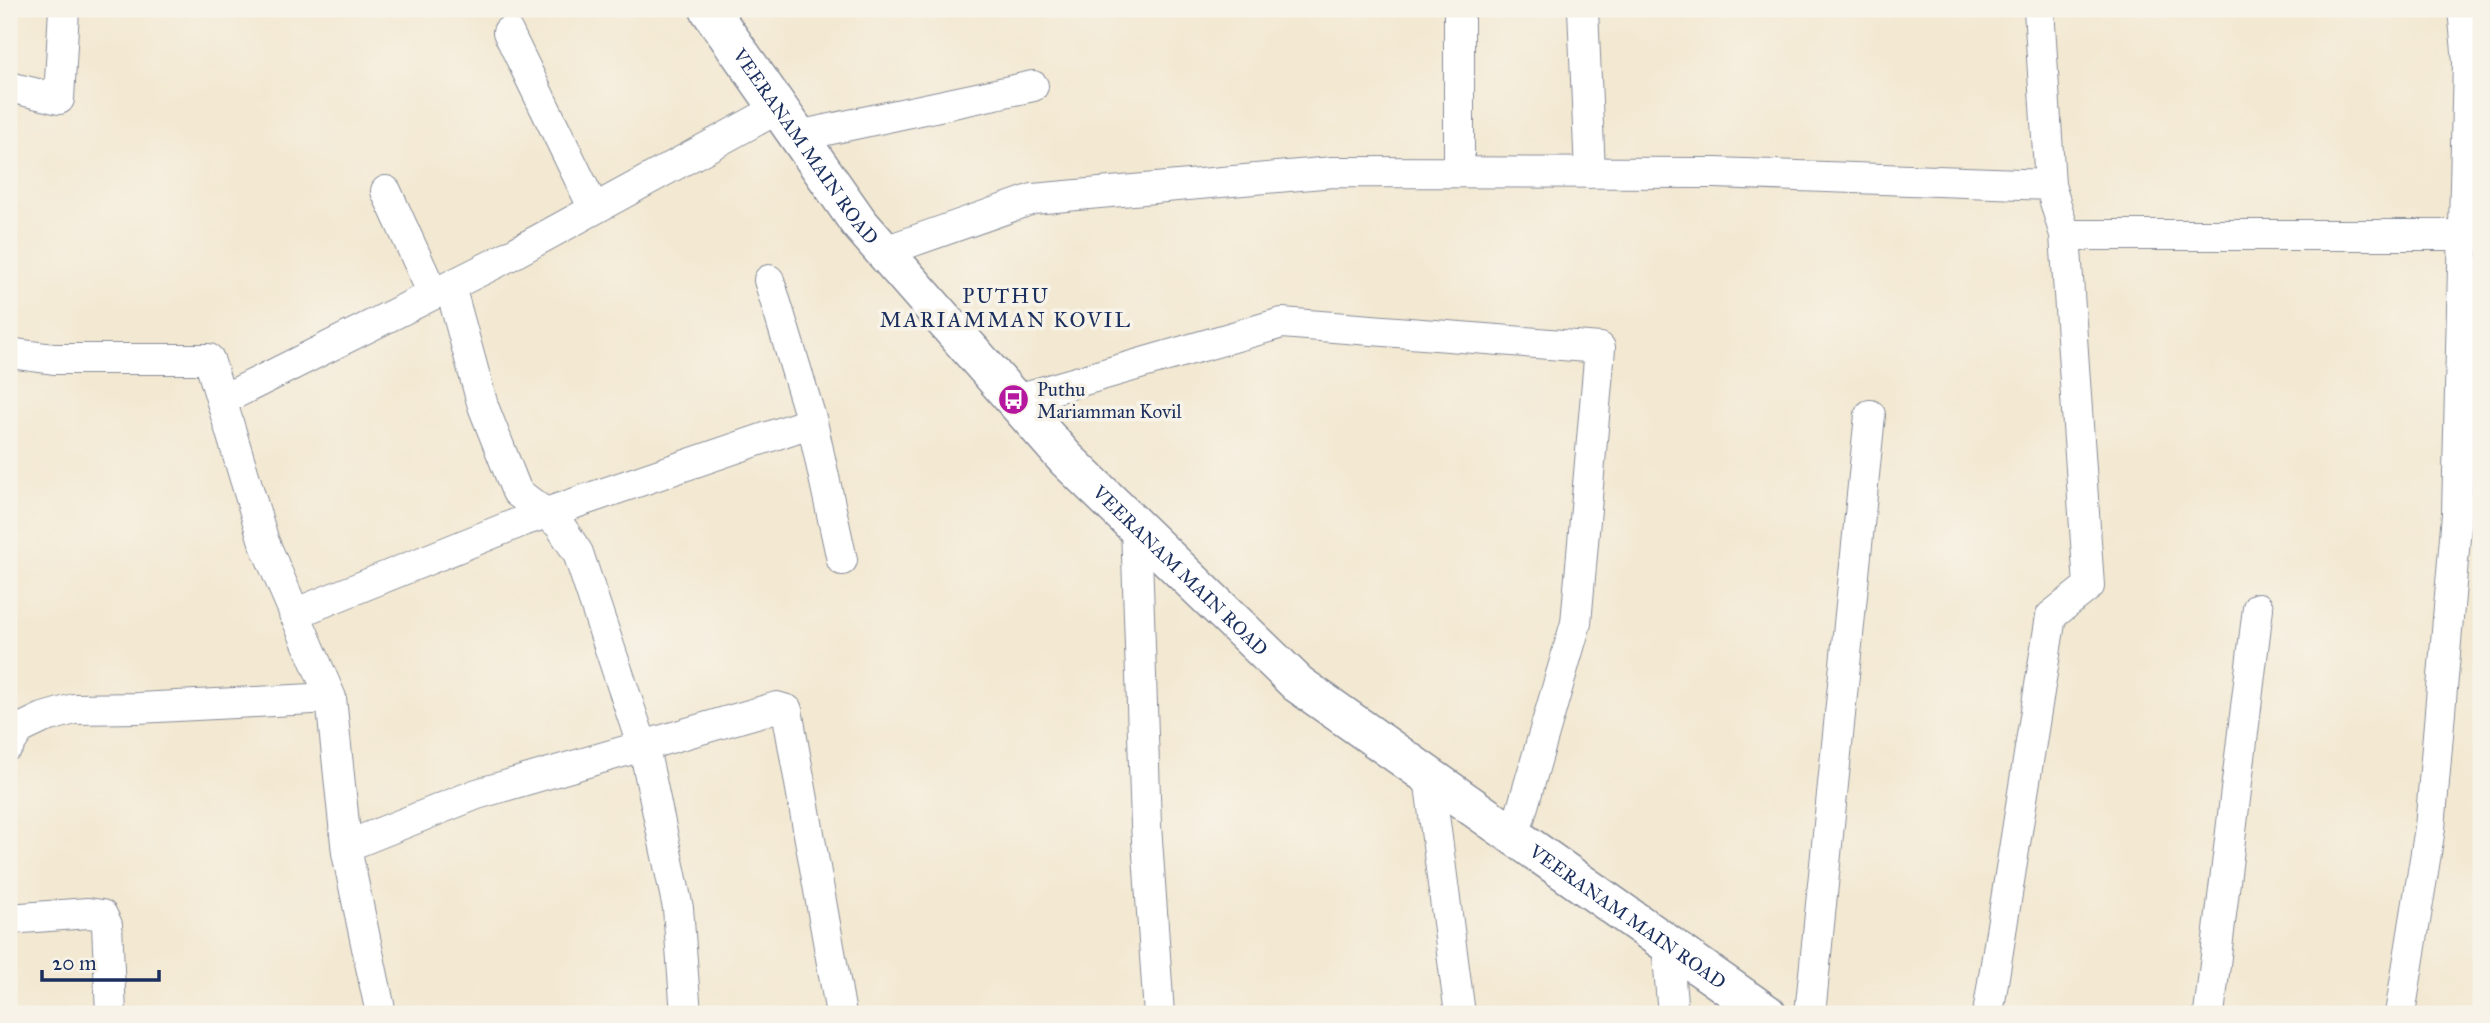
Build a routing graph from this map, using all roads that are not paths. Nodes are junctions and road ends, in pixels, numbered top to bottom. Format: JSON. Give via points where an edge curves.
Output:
{"nodes":[{"id":1,"x":64,"y":9,"type":"edge"},
{"id":2,"x":709,"y":9,"type":"edge"},
{"id":3,"x":1459,"y":9,"type":"edge"},
{"id":4,"x":1583,"y":9,"type":"edge"},
{"id":5,"x":2039,"y":9,"type":"edge"},
{"id":6,"x":2463,"y":9,"type":"edge"},
{"id":7,"x":508,"y":32,"type":"dead end"},
{"id":8,"x":1033,"y":86,"type":"dead end"},
{"id":9,"x":9,"y":87,"type":"edge"},
{"id":10,"x":789,"y":122,"type":"junction"},
{"id":11,"x":1459,"y":172,"type":"junction"},
{"id":12,"x":1590,"y":173,"type":"junction"},
{"id":13,"x":2050,"y":185,"type":"junction"},
{"id":14,"x":386,"y":191,"type":"dead end"},
{"id":15,"x":594,"y":209,"type":"junction"},
{"id":16,"x":2065,"y":235,"type":"junction"},
{"id":17,"x":2473,"y":235,"type":"edge"},
{"id":18,"x":885,"y":251,"type":"junction"},
{"id":19,"x":769,"y":280,"type":"dead end"},
{"id":20,"x":441,"y":290,"type":"junction"},
{"id":21,"x":9,"y":353,"type":"edge"},
{"id":22,"x":222,"y":400,"type":"junction"},
{"id":23,"x":1014,"y":400,"type":"junction"},
{"id":24,"x":1870,"y":415,"type":"dead end"},
{"id":25,"x":812,"y":422,"type":"junction"},
{"id":26,"x":545,"y":514,"type":"junction"},
{"id":27,"x":1136,"y":526,"type":"junction"},
{"id":28,"x":842,"y":560,"type":"dead end"},
{"id":29,"x":2258,"y":608,"type":"dead end"},
{"id":30,"x":294,"y":614,"type":"junction"},
{"id":31,"x":331,"y":698,"type":"junction"},
{"id":32,"x":9,"y":745,"type":"edge"},
{"id":33,"x":642,"y":746,"type":"junction"},
{"id":34,"x":1429,"y":777,"type":"junction"},
{"id":35,"x":1514,"y":837,"type":"junction"},
{"id":36,"x":347,"y":846,"type":"junction"},
{"id":37,"x":9,"y":919,"type":"edge"},
{"id":38,"x":1667,"y":945,"type":"junction"},
{"id":39,"x":111,"y":1014,"type":"edge"},
{"id":40,"x":381,"y":1014,"type":"edge"},
{"id":41,"x":686,"y":1014,"type":"edge"},
{"id":42,"x":841,"y":1014,"type":"edge"},
{"id":43,"x":1159,"y":1014,"type":"edge"},
{"id":44,"x":1460,"y":1014,"type":"edge"},
{"id":45,"x":1673,"y":1014,"type":"edge"},
{"id":46,"x":1767,"y":1014,"type":"edge"},
{"id":47,"x":1810,"y":1014,"type":"edge"},
{"id":48,"x":1989,"y":1014,"type":"edge"},
{"id":49,"x":2209,"y":1014,"type":"edge"},
{"id":50,"x":2400,"y":1014,"type":"edge"}],
"edges":[{"from":1,"to":9,"type":"street","via":[[60,99]]},
{"from":2,"to":10,"type":"main road","name":"VEERANAM MAIN ROAD"},
{"from":3,"to":11,"type":"street"},
{"from":4,"to":12,"type":"street"},
{"from":5,"to":13,"type":"street"},
{"from":6,"to":17,"type":"street"},
{"from":7,"to":15,"type":"street"},
{"from":8,"to":10,"type":"street"},
{"from":10,"to":15,"type":"street"},
{"from":10,"to":18,"type":"main road","name":"VEERANAM MAIN ROAD","via":[[859,223]]},
{"from":11,"to":12,"type":"street"},
{"from":11,"to":18,"type":"street","via":[[1333,172],[1033,199]]},
{"from":12,"to":13,"type":"street"},
{"from":13,"to":16,"type":"street"},
{"from":14,"to":20,"type":"street"},
{"from":15,"to":20,"type":"street"},
{"from":16,"to":17,"type":"street"},
{"from":16,"to":48,"type":"street","via":[[2089,586],[2051,617]]},
{"from":17,"to":50,"type":"street","via":[[2457,514],[2430,828]]},
{"from":18,"to":23,"type":"main road","name":"VEERANAM MAIN ROAD"},
{"from":19,"to":25,"type":"street"},
{"from":20,"to":22,"type":"street"},
{"from":20,"to":26,"type":"street","via":[[517,492]]},
{"from":21,"to":22,"type":"street","via":[[54,359],[209,359]]},
{"from":22,"to":30,"type":"street","via":[[264,542]]},
{"from":23,"to":27,"type":"main road","name":"VEERANAM MAIN ROAD","via":[[1066,459]]},
{"from":23,"to":35,"type":"street","via":[[1282,323],[1600,348],[1576,623]]},
{"from":24,"to":47,"type":"street"},
{"from":25,"to":26,"type":"street"},
{"from":25,"to":28,"type":"street"},
{"from":26,"to":30,"type":"street"},
{"from":26,"to":33,"type":"street","via":[[559,524],[578,554]]},
{"from":27,"to":34,"type":"main road","name":"VEERANAM MAIN ROAD","via":[[1298,684]]},
{"from":27,"to":43,"type":"street","via":[[1146,825]]},
{"from":29,"to":49,"type":"street"},
{"from":30,"to":31,"type":"street"},
{"from":31,"to":32,"type":"street","via":[[74,709],[20,729]]},
{"from":31,"to":36,"type":"street"},
{"from":33,"to":36,"type":"street","via":[[477,794]]},
{"from":33,"to":41,"type":"street","via":[[678,908]]},
{"from":33,"to":42,"type":"street","via":[[777,707],[787,710]]},
{"from":34,"to":35,"type":"main road","name":"VEERANAM MAIN ROAD"},
{"from":34,"to":44,"type":"street"},
{"from":35,"to":38,"type":"main road","name":"VEERANAM MAIN ROAD"},
{"from":36,"to":40,"type":"street"},
{"from":37,"to":39,"type":"street","via":[[102,915],[107,925]]},
{"from":38,"to":45,"type":"street"},
{"from":38,"to":46,"type":"main road","name":"VEERANAM MAIN ROAD"}]}
